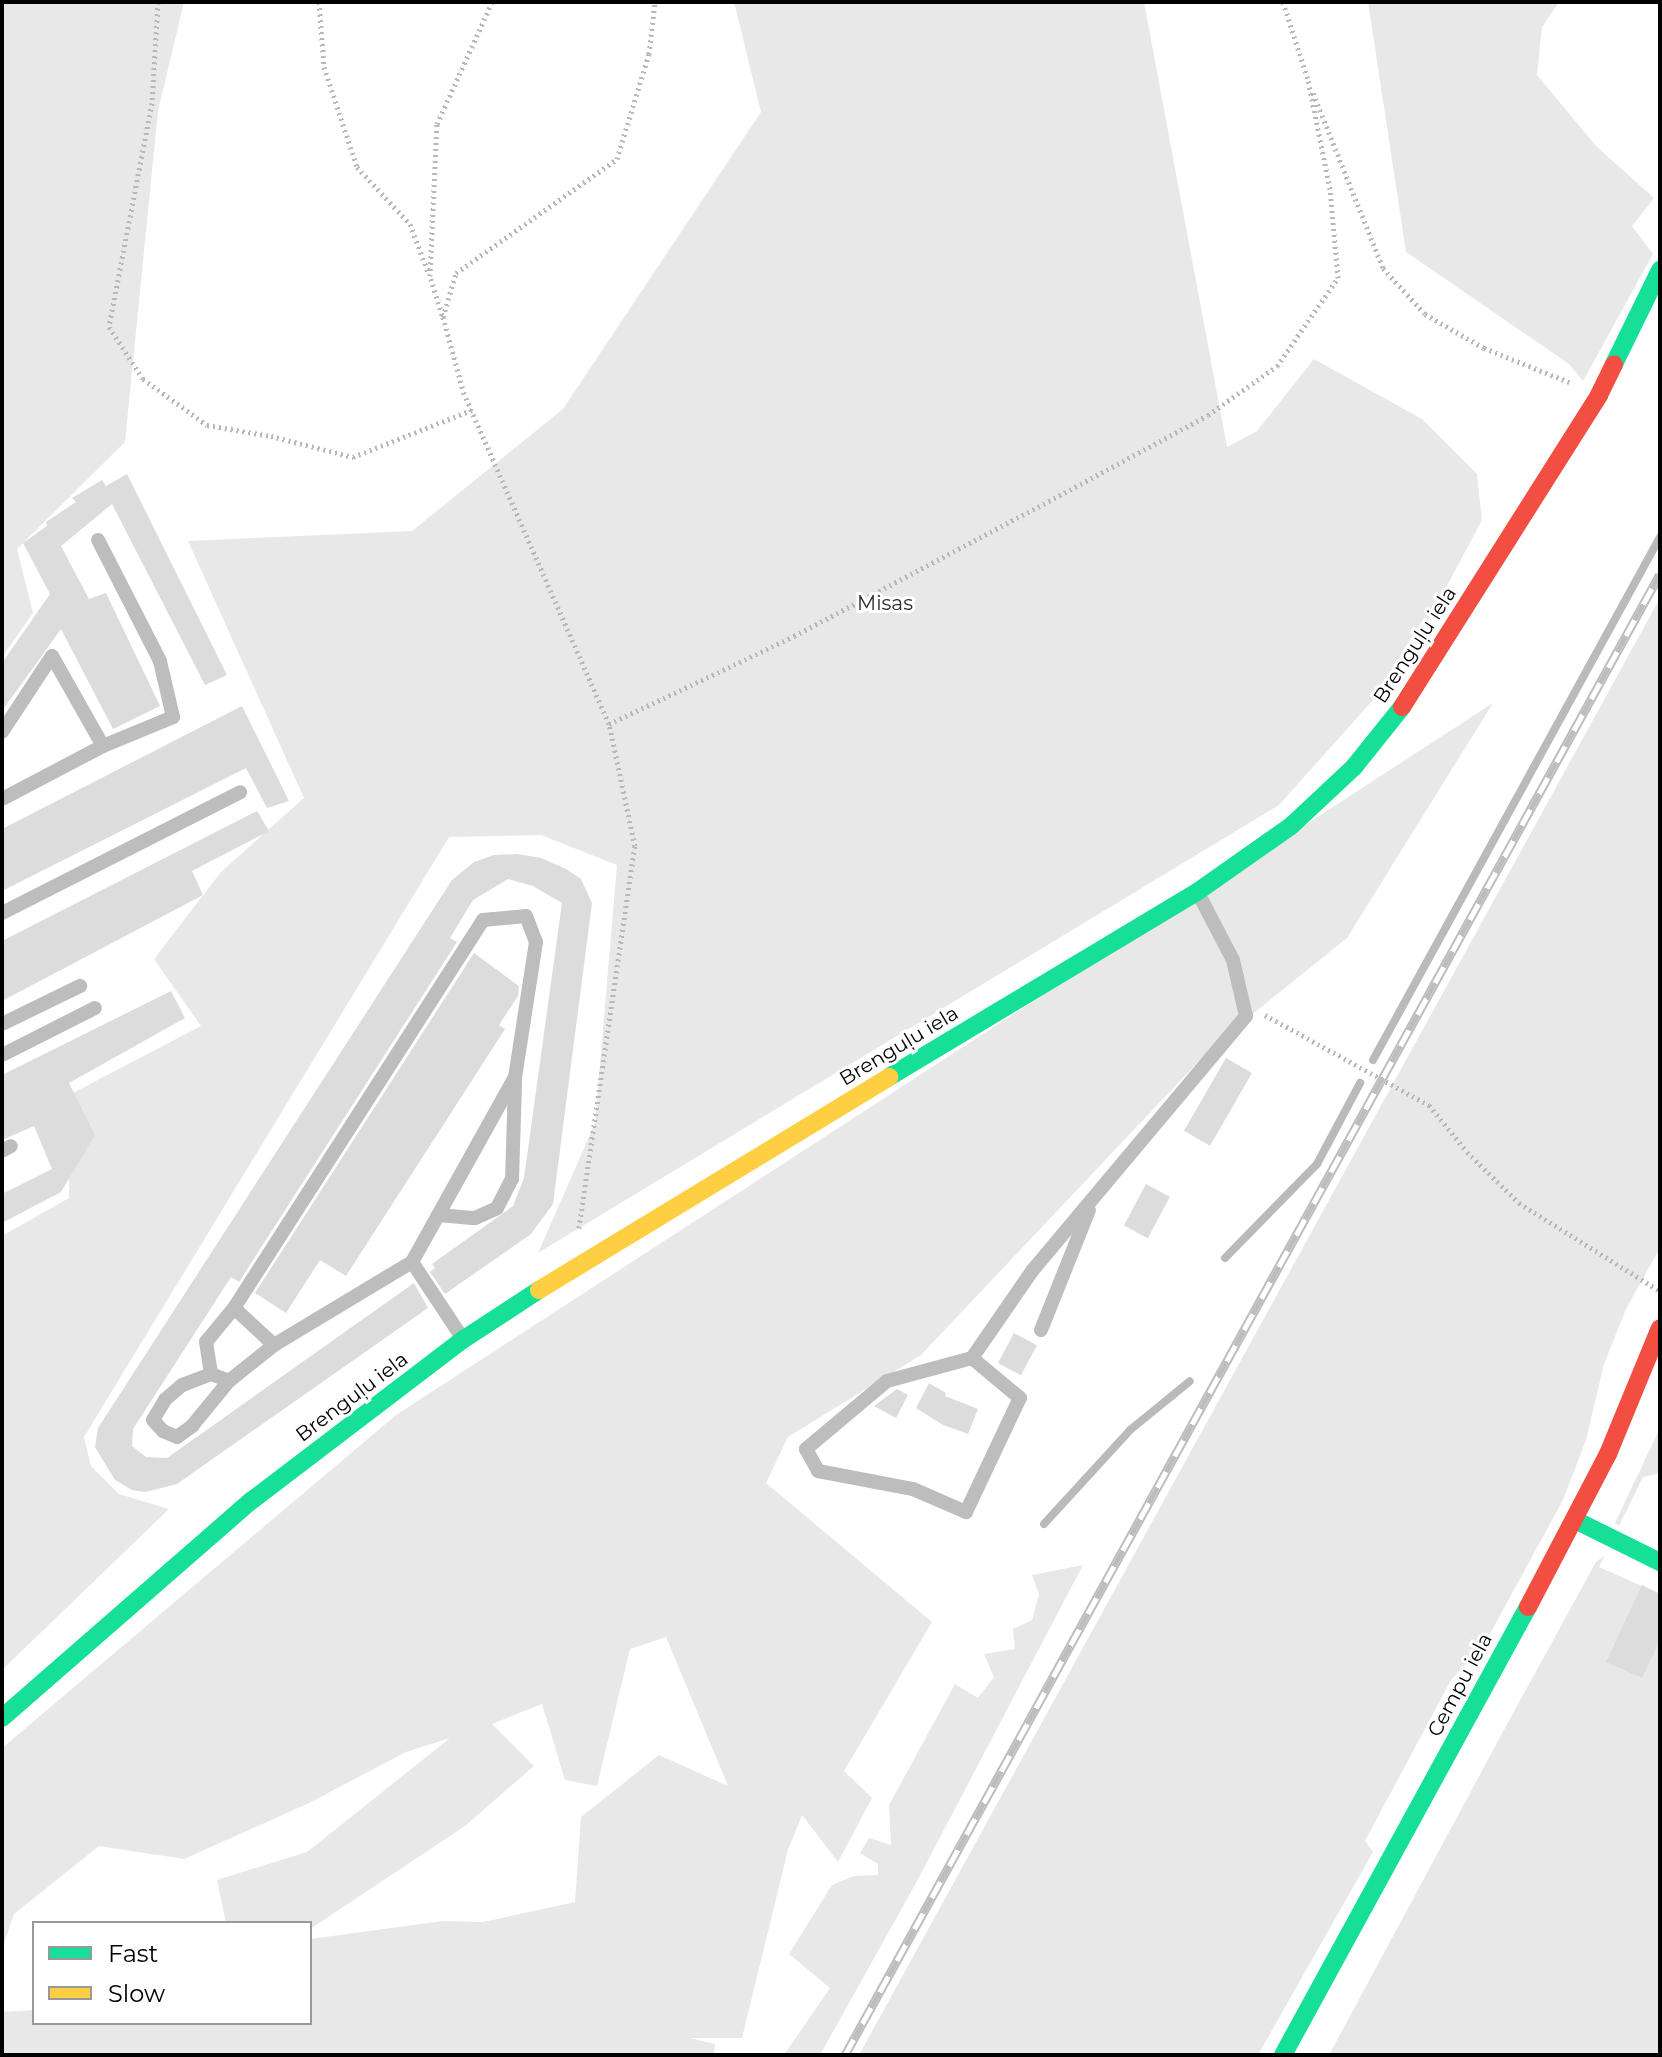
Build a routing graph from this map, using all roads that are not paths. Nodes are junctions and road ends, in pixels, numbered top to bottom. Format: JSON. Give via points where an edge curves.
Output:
{"nodes":[{"id":1,"x":1660,"y":270,"type":"edge"},
{"id":2,"x":98,"y":540,"type":"dead end"},
{"id":3,"x":2,"y":732,"type":"edge"},
{"id":4,"x":103,"y":746,"type":"junction"},
{"id":5,"x":240,"y":792,"type":"dead end"},
{"id":6,"x":2,"y":799,"type":"edge"},
{"id":7,"x":1197,"y":892,"type":"junction"},
{"id":8,"x":2,"y":913,"type":"edge"},
{"id":9,"x":80,"y":986,"type":"dead end"},
{"id":10,"x":95,"y":1008,"type":"dead end"},
{"id":11,"x":2,"y":1024,"type":"edge"},
{"id":12,"x":2,"y":1055,"type":"edge"},
{"id":13,"x":515,"y":1077,"type":"junction"},
{"id":14,"x":1093,"y":1198,"type":"junction"},
{"id":15,"x":438,"y":1215,"type":"junction"},
{"id":16,"x":412,"y":1262,"type":"junction"},
{"id":17,"x":234,"y":1308,"type":"junction"},
{"id":18,"x":1660,"y":1328,"type":"edge"},
{"id":19,"x":1041,"y":1330,"type":"dead end"},
{"id":20,"x":464,"y":1339,"type":"junction"},
{"id":21,"x":274,"y":1345,"type":"junction"},
{"id":22,"x":972,"y":1358,"type":"junction"},
{"id":23,"x":211,"y":1374,"type":"junction"},
{"id":24,"x":229,"y":1381,"type":"junction"},
{"id":25,"x":1575,"y":1520,"type":"junction"},
{"id":26,"x":1660,"y":1562,"type":"edge"},
{"id":27,"x":2,"y":1718,"type":"edge"},
{"id":28,"x":1283,"y":2055,"type":"edge"}],
"edges":[{"from":1,"to":7,"type":"street","name":"Brenguļu iela","via":[[1599,395],[1413,694],[1354,767],[1291,826]]},
{"from":2,"to":4,"type":"lane","via":[[160,661],[173,717]]},
{"from":3,"to":4,"type":"lane","via":[[52,656]]},
{"from":4,"to":6,"type":"lane"},
{"from":5,"to":8,"type":"lane"},
{"from":7,"to":14,"type":"lane","via":[[1233,960],[1246,1016]]},
{"from":7,"to":20,"type":"street","name":"Brenguļu iela"},
{"from":9,"to":11,"type":"lane"},
{"from":10,"to":12,"type":"lane"},
{"from":13,"to":15,"type":"lane"},
{"from":13,"to":15,"type":"lane","via":[[512,1179],[497,1208],[475,1218]]},
{"from":13,"to":17,"type":"lane","via":[[536,942],[526,916],[483,920]]},
{"from":14,"to":19,"type":"lane"},
{"from":14,"to":22,"type":"lane","via":[[1032,1271]]},
{"from":15,"to":16,"type":"lane"},
{"from":16,"to":20,"type":"lane"},
{"from":16,"to":21,"type":"lane"},
{"from":17,"to":21,"type":"lane"},
{"from":17,"to":23,"type":"lane","via":[[206,1342]]},
{"from":18,"to":25,"type":"street","name":"Cempu iela"},
{"from":20,"to":27,"type":"street","name":"Brenguļu iela","via":[[251,1501]]},
{"from":21,"to":24,"type":"lane"},
{"from":22,"to":22,"type":"lane","via":[[887,1381],[806,1449],[818,1471],[913,1489],[966,1512],[1020,1398]]},
{"from":23,"to":24,"type":"lane"},
{"from":23,"to":24,"type":"lane","via":[[182,1385],[165,1400],[153,1420],[163,1431],[177,1437],[192,1426]]},
{"from":25,"to":26,"type":"street"},
{"from":25,"to":28,"type":"street","name":"Cempu iela"}]}
